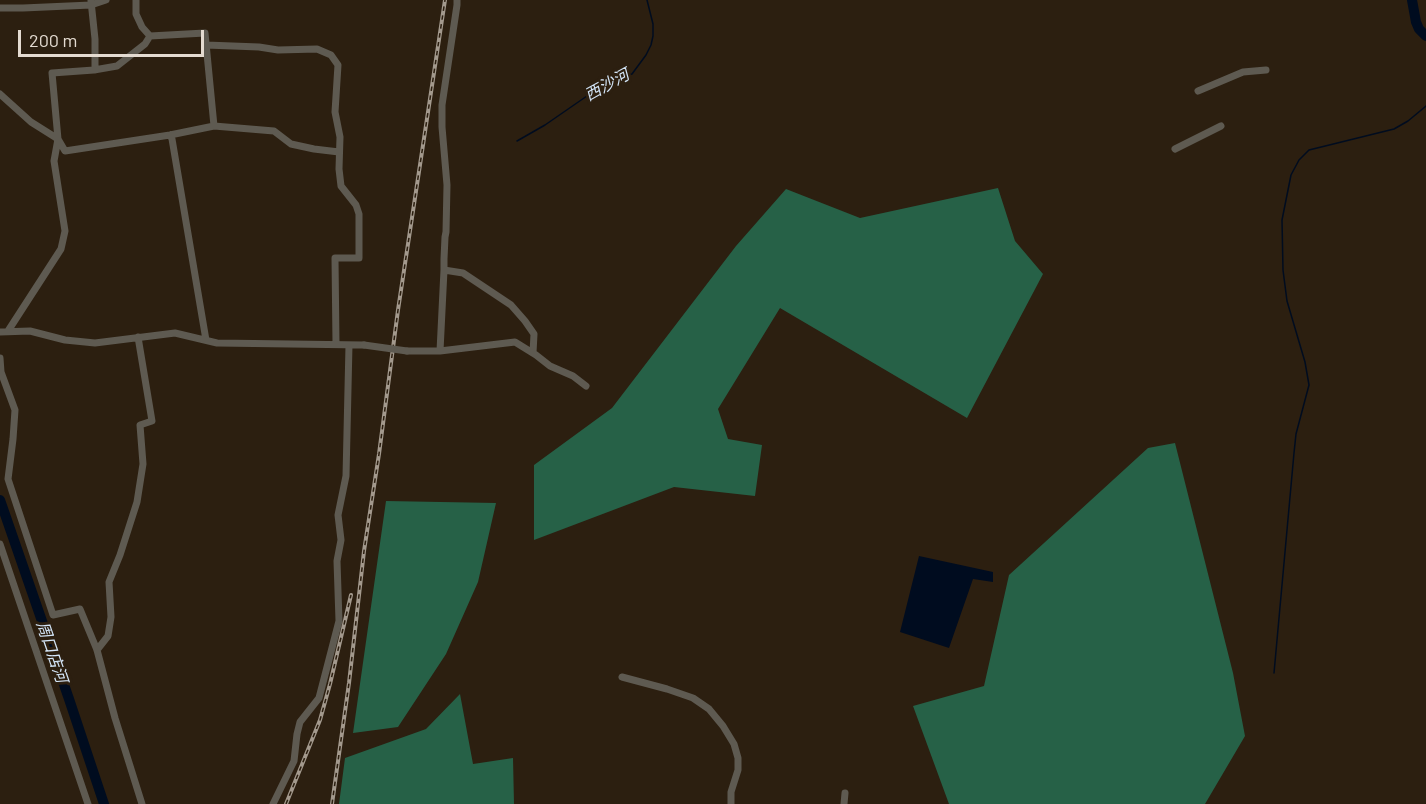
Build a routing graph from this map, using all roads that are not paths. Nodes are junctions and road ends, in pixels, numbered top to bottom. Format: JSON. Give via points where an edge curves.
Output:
{"nodes":[{"id":1,"x":106,"y":0,"type":"edge"},
{"id":2,"x":136,"y":0,"type":"edge"},
{"id":3,"x":457,"y":0,"type":"edge"},
{"id":4,"x":91,"y":2,"type":"edge"},
{"id":5,"x":0,"y":8,"type":"edge"},
{"id":6,"x":150,"y":36,"type":"junction"},
{"id":7,"x":206,"y":45,"type":"junction"},
{"id":8,"x":95,"y":70,"type":"junction"},
{"id":9,"x":1266,"y":70,"type":"dead end"},
{"id":10,"x":1198,"y":91,"type":"dead end"},
{"id":11,"x":0,"y":94,"type":"edge"},
{"id":12,"x":214,"y":126,"type":"junction"},
{"id":13,"x":1221,"y":126,"type":"dead end"},
{"id":14,"x":170,"y":135,"type":"junction"},
{"id":15,"x":58,"y":139,"type":"junction"},
{"id":16,"x":1175,"y":148,"type":"dead end"},
{"id":17,"x":339,"y":152,"type":"junction"},
{"id":18,"x":444,"y":270,"type":"junction"},
{"id":19,"x":4,"y":332,"type":"edge"},
{"id":20,"x":138,"y":337,"type":"junction"},
{"id":21,"x":206,"y":340,"type":"junction"},
{"id":22,"x":336,"y":344,"type":"junction"},
{"id":23,"x":349,"y":345,"type":"junction"},
{"id":24,"x":440,"y":351,"type":"junction"},
{"id":25,"x":533,"y":353,"type":"junction"},
{"id":26,"x":0,"y":358,"type":"edge"},
{"id":27,"x":586,"y":386,"type":"dead end"},
{"id":28,"x":0,"y":544,"type":"edge"},
{"id":29,"x":97,"y":650,"type":"junction"},
{"id":30,"x":622,"y":676,"type":"dead end"},
{"id":31,"x":845,"y":793,"type":"dead end"},
{"id":32,"x":88,"y":804,"type":"edge"},
{"id":33,"x":142,"y":804,"type":"edge"},
{"id":34,"x":273,"y":804,"type":"edge"},
{"id":35,"x":731,"y":804,"type":"edge"},
{"id":36,"x":844,"y":804,"type":"edge"}],
"edges":[{"from":1,"to":4,"type":"street"},
{"from":2,"to":6,"type":"street","via":[[136,14]]},
{"from":3,"to":18,"type":"street","via":[[442,105],[447,185]]},
{"from":4,"to":5,"type":"street"},
{"from":4,"to":8,"type":"street"},
{"from":6,"to":7,"type":"street","via":[[205,33]]},
{"from":6,"to":8,"type":"street","via":[[117,66]]},
{"from":7,"to":12,"type":"street"},
{"from":7,"to":17,"type":"street","via":[[317,49],[331,55],[338,65],[335,112]]},
{"from":8,"to":15,"type":"street","via":[[52,73]]},
{"from":9,"to":10,"type":"street","via":[[1243,72]]},
{"from":11,"to":15,"type":"street","via":[[31,122]]},
{"from":12,"to":14,"type":"street"},
{"from":12,"to":17,"type":"street","via":[[274,131],[291,144]]},
{"from":13,"to":16,"type":"street"},
{"from":14,"to":15,"type":"street","via":[[65,151]]},
{"from":14,"to":21,"type":"street"},
{"from":15,"to":19,"type":"street","via":[[54,161],[65,231],[61,249]]},
{"from":17,"to":22,"type":"street","via":[[341,186],[359,214],[359,258],[335,258]]},
{"from":18,"to":24,"type":"street"},
{"from":18,"to":25,"type":"street","via":[[463,273],[510,305],[534,334]]},
{"from":19,"to":20,"type":"street","via":[[30,331],[95,343]]},
{"from":20,"to":21,"type":"street","via":[[175,333]]},
{"from":20,"to":29,"type":"street","via":[[152,421],[140,425],[143,464],[136,502],[109,582],[108,636]]},
{"from":21,"to":22,"type":"street"},
{"from":22,"to":23,"type":"street"},
{"from":23,"to":24,"type":"street","bridge":true},
{"from":23,"to":34,"type":"street","via":[[346,476],[338,515],[339,621],[319,698],[300,722],[294,761]]},
{"from":24,"to":25,"type":"street","via":[[514,342]]},
{"from":25,"to":27,"type":"street"},
{"from":26,"to":29,"type":"street","via":[[15,410],[8,480],[53,615],[80,609]]},
{"from":28,"to":32,"type":"street"},
{"from":29,"to":33,"type":"street"},
{"from":30,"to":35,"type":"street","via":[[693,698],[709,709],[734,744],[738,758]]},
{"from":31,"to":36,"type":"street"}]}
